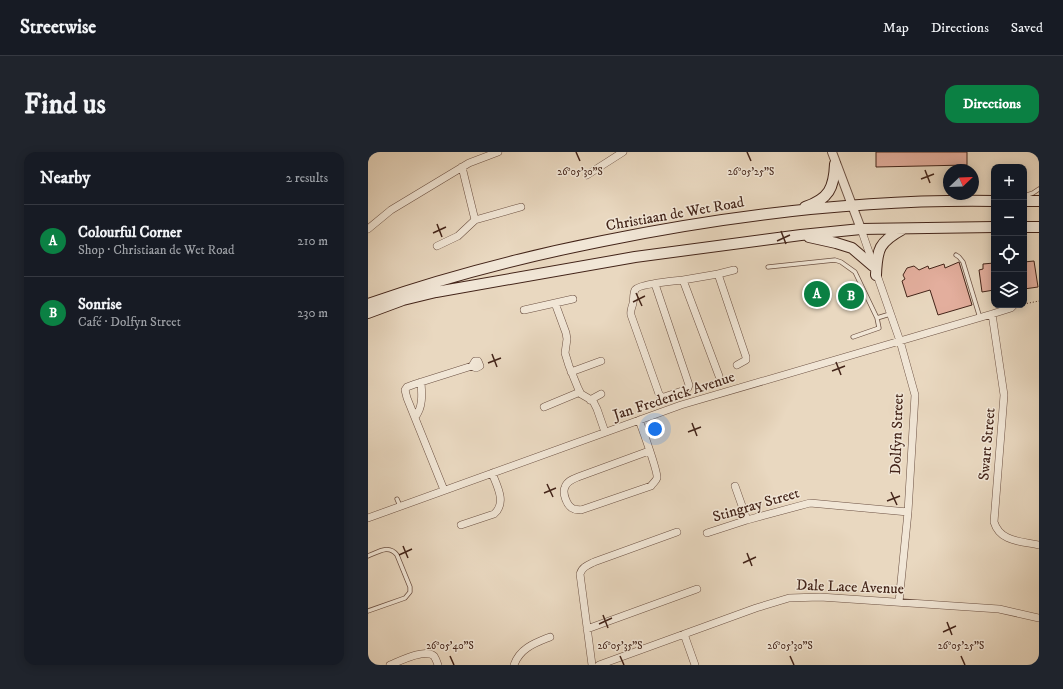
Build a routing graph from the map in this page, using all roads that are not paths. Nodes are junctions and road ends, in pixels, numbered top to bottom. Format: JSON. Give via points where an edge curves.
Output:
{"nodes":[{"id":1,"x":498,"y":152,"type":"edge"},
{"id":2,"x":832,"y":152,"type":"edge"},
{"id":3,"x":620,"y":153,"type":"edge"},
{"id":4,"x":835,"y":164,"type":"junction"},
{"id":5,"x":462,"y":167,"type":"junction"},
{"id":6,"x":586,"y":175,"type":"dead end"},
{"id":7,"x":1039,"y":189,"type":"edge"},
{"id":8,"x":1027,"y":195,"type":"edge"},
{"id":9,"x":991,"y":200,"type":"edge"},
{"id":10,"x":1027,"y":201,"type":"edge"},
{"id":11,"x":1039,"y":201,"type":"edge"},
{"id":12,"x":851,"y":206,"type":"junction"},
{"id":13,"x":520,"y":207,"type":"dead end"},
{"id":14,"x":787,"y":212,"type":"junction"},
{"id":15,"x":475,"y":220,"type":"junction"},
{"id":16,"x":991,"y":227,"type":"edge"},
{"id":17,"x":1027,"y":227,"type":"edge"},
{"id":18,"x":1039,"y":227,"type":"edge"},
{"id":19,"x":906,"y":228,"type":"junction"},
{"id":20,"x":368,"y":229,"type":"edge"},
{"id":21,"x":861,"y":229,"type":"junction"},
{"id":22,"x":801,"y":235,"type":"junction"},
{"id":23,"x":437,"y":246,"type":"dead end"},
{"id":24,"x":956,"y":255,"type":"dead end"},
{"id":25,"x":768,"y":267,"type":"dead end"},
{"id":26,"x":734,"y":270,"type":"dead end"},
{"id":27,"x":874,"y":270,"type":"junction"},
{"id":28,"x":718,"y":274,"type":"junction"},
{"id":29,"x":683,"y":280,"type":"junction"},
{"id":30,"x":655,"y":284,"type":"junction"},
{"id":31,"x":573,"y":298,"type":"dead end"},
{"id":32,"x":555,"y":303,"type":"junction"},
{"id":33,"x":368,"y":304,"type":"edge"},
{"id":34,"x":1011,"y":308,"type":"edge"},
{"id":35,"x":524,"y":310,"type":"dead end"},
{"id":36,"x":368,"y":313,"type":"edge"},
{"id":37,"x":890,"y":314,"type":"junction"},
{"id":38,"x":992,"y":314,"type":"junction"},
{"id":39,"x":877,"y":318,"type":"junction"},
{"id":40,"x":980,"y":318,"type":"junction"},
{"id":41,"x":853,"y":337,"type":"dead end"},
{"id":42,"x":900,"y":341,"type":"junction"},
{"id":43,"x":601,"y":361,"type":"dead end"},
{"id":44,"x":737,"y":365,"type":"dead end"},
{"id":45,"x":472,"y":366,"type":"dead end"},
{"id":46,"x":571,"y":372,"type":"junction"},
{"id":47,"x":719,"y":376,"type":"dead end"},
{"id":48,"x":421,"y":382,"type":"junction"},
{"id":49,"x":580,"y":392,"type":"junction"},
{"id":50,"x":601,"y":394,"type":"dead end"},
{"id":51,"x":590,"y":400,"type":"junction"},
{"id":52,"x":544,"y":407,"type":"dead end"},
{"id":53,"x":416,"y":417,"type":"junction"},
{"id":54,"x":639,"y":420,"type":"junction"},
{"id":55,"x":605,"y":432,"type":"junction"},
{"id":56,"x":649,"y":451,"type":"junction"},
{"id":57,"x":492,"y":473,"type":"junction"},
{"id":58,"x":736,"y":486,"type":"dead end"},
{"id":59,"x":444,"y":490,"type":"junction"},
{"id":60,"x":908,"y":512,"type":"junction"},
{"id":61,"x":368,"y":518,"type":"edge"},
{"id":62,"x":747,"y":520,"type":"junction"},
{"id":63,"x":461,"y":525,"type":"dead end"},
{"id":64,"x":677,"y":532,"type":"dead end"},
{"id":65,"x":707,"y":533,"type":"dead end"},
{"id":66,"x":1039,"y":545,"type":"edge"},
{"id":67,"x":368,"y":556,"type":"edge"},
{"id":68,"x":697,"y":589,"type":"dead end"},
{"id":69,"x":899,"y":602,"type":"junction"},
{"id":70,"x":368,"y":611,"type":"edge"},
{"id":71,"x":1039,"y":618,"type":"edge"},
{"id":72,"x":587,"y":629,"type":"junction"},
{"id":73,"x":684,"y":634,"type":"junction"},
{"id":74,"x":550,"y":637,"type":"dead end"},
{"id":75,"x":390,"y":665,"type":"edge"},
{"id":76,"x":438,"y":665,"type":"edge"},
{"id":77,"x":514,"y":665,"type":"edge"},
{"id":78,"x":592,"y":665,"type":"edge"},
{"id":79,"x":599,"y":665,"type":"edge"},
{"id":80,"x":695,"y":665,"type":"edge"}],
"edges":[{"from":1,"to":5,"type":"street"},
{"from":2,"to":4,"type":"street","name":"Dolfyn Street"},
{"from":3,"to":6,"type":"street"},
{"from":4,"to":12,"type":"street","name":"Dolfyn Street"},
{"from":4,"to":14,"type":"main road","via":[[833,184],[824,198]]},
{"from":5,"to":15,"type":"street"},
{"from":5,"to":20,"type":"street","via":[[391,210]]},
{"from":7,"to":8,"type":"lane"},
{"from":9,"to":12,"type":"main road","name":"Christiaan de Wet Road"},
{"from":10,"to":11,"type":"main road"},
{"from":12,"to":14,"type":"main road","name":"Christiaan de Wet Road"},
{"from":12,"to":21,"type":"street","name":"Dolfyn Street"},
{"from":13,"to":15,"type":"street"},
{"from":14,"to":33,"type":"main road","name":"Christiaan de Wet Road","via":[[645,232],[564,249],[483,268]]},
{"from":15,"to":23,"type":"street","via":[[458,236]]},
{"from":16,"to":19,"type":"main road"},
{"from":17,"to":18,"type":"main road"},
{"from":19,"to":21,"type":"main road"},
{"from":19,"to":27,"type":"main road","via":[[889,236],[877,255]]},
{"from":21,"to":22,"type":"main road"},
{"from":21,"to":27,"type":"street","name":"Dolfyn Street"},
{"from":22,"to":27,"type":"main road","via":[[852,248]]},
{"from":22,"to":36,"type":"main road","via":[[636,257],[460,287],[403,300]]},
{"from":24,"to":40,"type":"lane","via":[[963,262]]},
{"from":25,"to":39,"type":"lane","via":[[836,260],[842,262],[855,272]]},
{"from":26,"to":28,"type":"street"},
{"from":27,"to":37,"type":"street","name":"Dolfyn Street"},
{"from":28,"to":29,"type":"street"},
{"from":28,"to":44,"type":"street","via":[[746,357],[746,360]]},
{"from":29,"to":30,"type":"street"},
{"from":29,"to":47,"type":"street"},
{"from":30,"to":30,"type":"street","via":[[636,289],[631,312],[659,394],[664,397],[685,390],[689,385]]},
{"from":31,"to":32,"type":"street"},
{"from":32,"to":35,"type":"street"},
{"from":32,"to":46,"type":"street","via":[[566,333],[565,353]]},
{"from":34,"to":38,"type":"street","name":"Jan Frederick Avenue"},
{"from":37,"to":39,"type":"lane"},
{"from":37,"to":42,"type":"street","name":"Dolfyn Street"},
{"from":38,"to":40,"type":"street","name":"Jan Frederick Avenue"},
{"from":38,"to":66,"type":"street","name":"Swart Street","via":[[1004,395],[994,522],[1004,537]]},
{"from":39,"to":41,"type":"lane","via":[[879,328]]},
{"from":40,"to":42,"type":"street","name":"Jan Frederick Avenue"},
{"from":42,"to":54,"type":"street","name":"Jan Frederick Avenue","via":[[681,405]]},
{"from":42,"to":60,"type":"street","name":"Dolfyn Street","via":[[915,395]]},
{"from":43,"to":46,"type":"street"},
{"from":45,"to":48,"type":"street"},
{"from":46,"to":49,"type":"street"},
{"from":48,"to":53,"type":"street","via":[[420,412]]},
{"from":48,"to":53,"type":"street","via":[[405,390]]},
{"from":49,"to":51,"type":"street"},
{"from":49,"to":52,"type":"street"},
{"from":50,"to":51,"type":"street"},
{"from":51,"to":55,"type":"street","via":[[597,409]]},
{"from":53,"to":59,"type":"street"},
{"from":54,"to":55,"type":"street","name":"Jan Frederick Avenue"},
{"from":54,"to":56,"type":"street"},
{"from":55,"to":57,"type":"street","name":"Jan Frederick Avenue"},
{"from":56,"to":56,"type":"street","via":[[657,474],[657,479],[651,486],[581,510],[569,505],[564,492],[564,487],[569,482]]},
{"from":57,"to":59,"type":"street","name":"Jan Frederick Avenue"},
{"from":57,"to":63,"type":"street","via":[[501,498],[497,511]]},
{"from":58,"to":62,"type":"street"},
{"from":59,"to":61,"type":"street","name":"Jan Frederick Avenue","via":[[399,503]]},
{"from":60,"to":62,"type":"street","name":"Stingray Street","via":[[810,503]]},
{"from":60,"to":69,"type":"street","name":"Dolfyn Street"},
{"from":62,"to":65,"type":"street","name":"Stingray Street"},
{"from":64,"to":72,"type":"street","via":[[583,568],[580,574]]},
{"from":67,"to":70,"type":"lane","via":[[387,549],[394,550],[410,592],[405,598]]},
{"from":68,"to":72,"type":"street"},
{"from":69,"to":71,"type":"street","name":"Dale Lace Avenue","via":[[999,610]]},
{"from":69,"to":73,"type":"street","name":"Dale Lace Avenue","via":[[820,596],[789,598]]},
{"from":72,"to":78,"type":"street"},
{"from":73,"to":79,"type":"street","name":"Dale Lace Avenue"},
{"from":73,"to":80,"type":"street"},
{"from":74,"to":77,"type":"street","via":[[524,649]]},
{"from":75,"to":76,"type":"street","via":[[424,653],[433,656]]}]}
